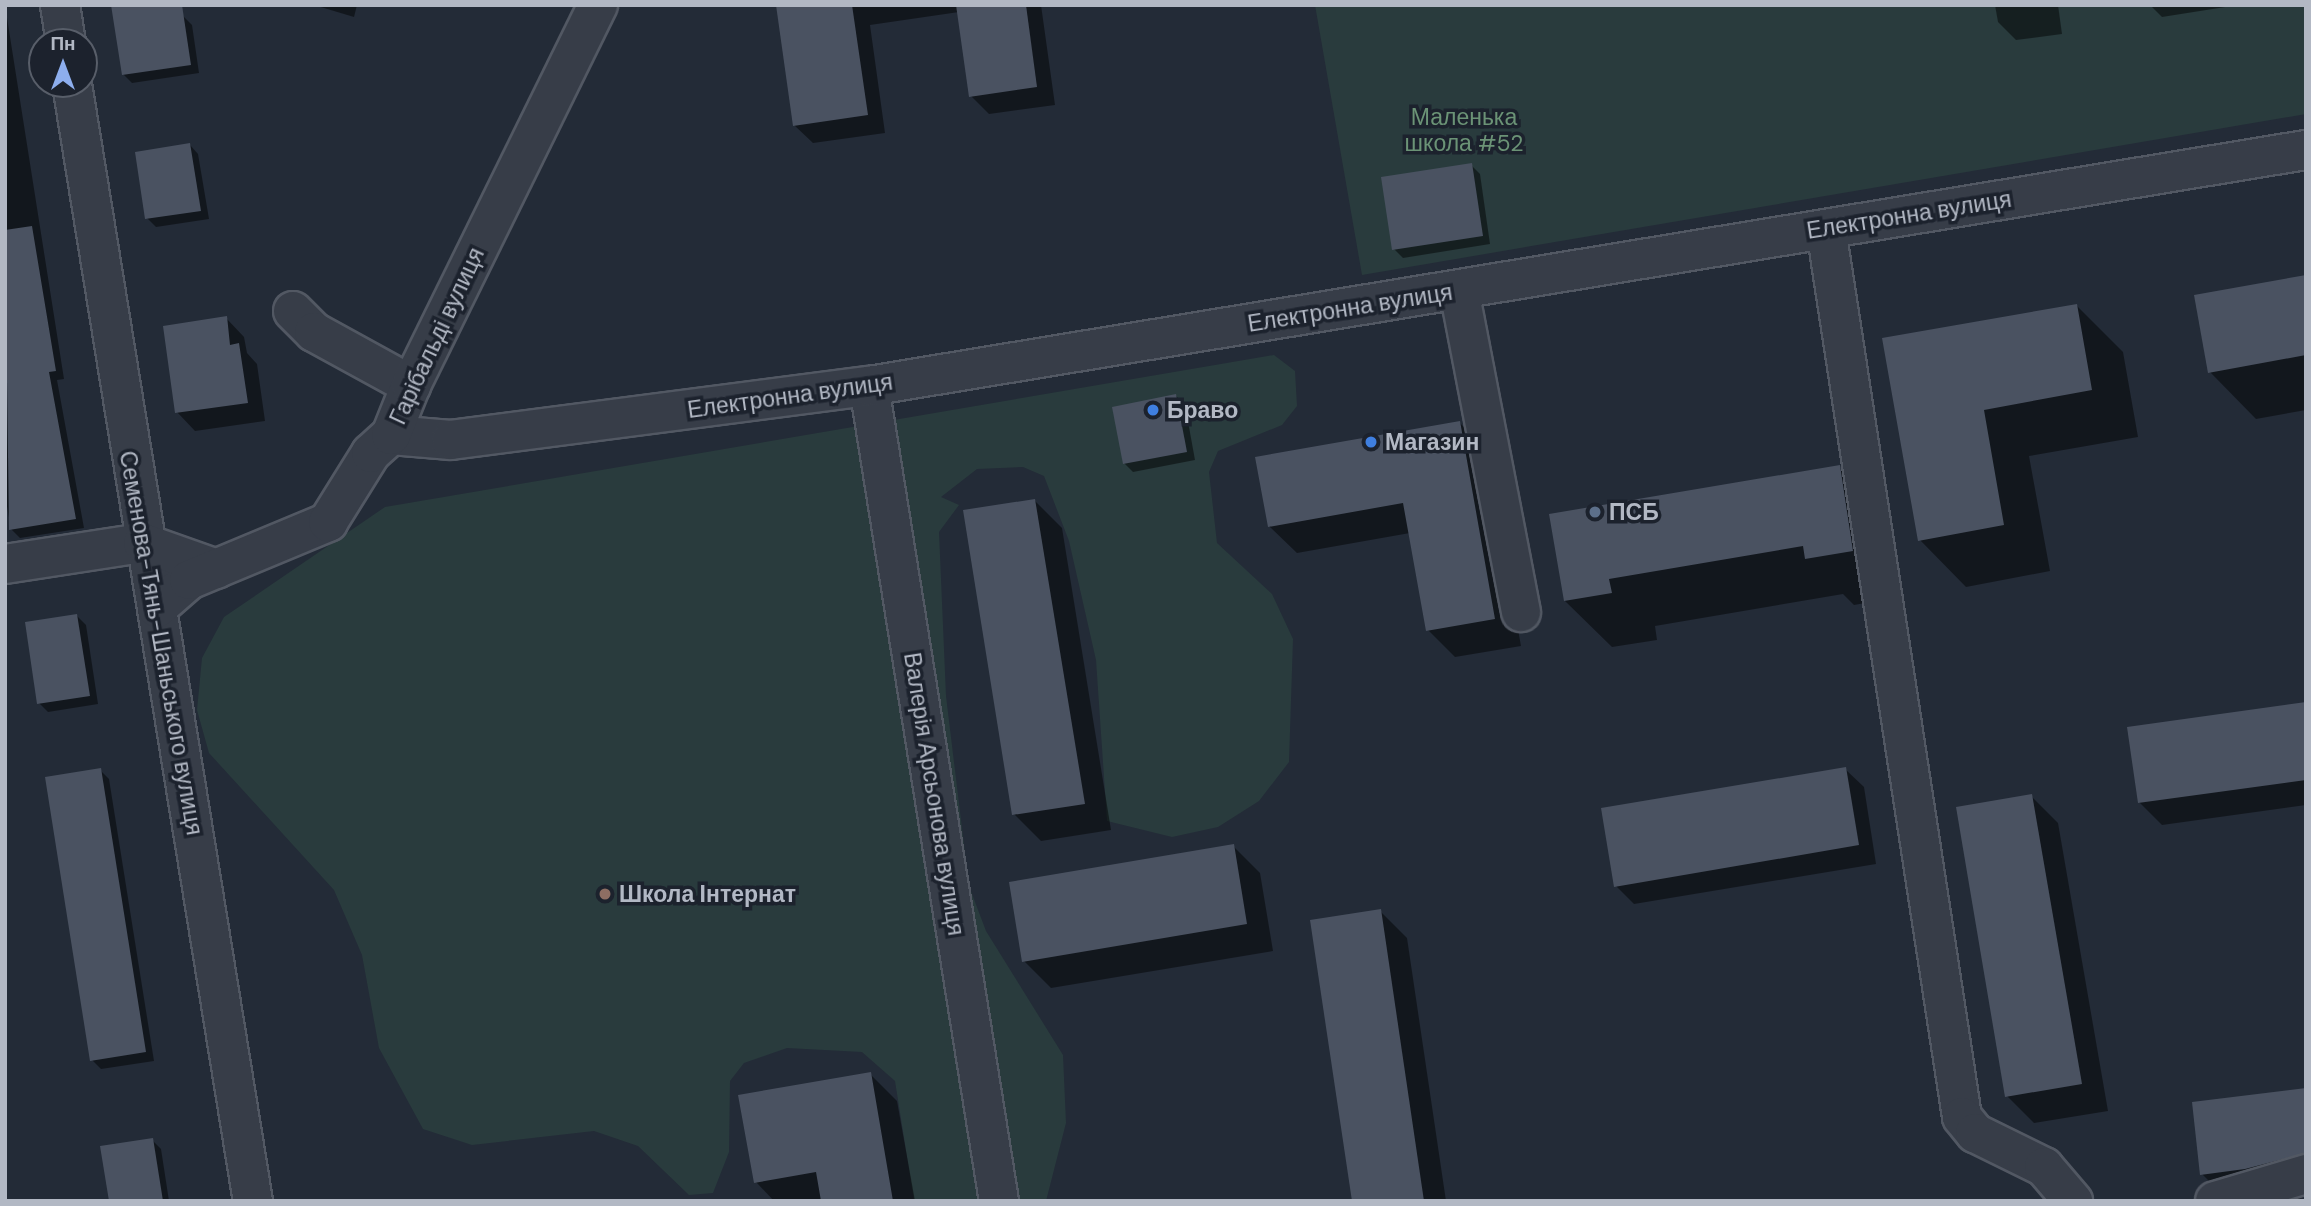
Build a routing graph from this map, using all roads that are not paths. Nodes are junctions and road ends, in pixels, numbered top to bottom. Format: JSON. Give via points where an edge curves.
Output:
{"nodes":[{"id":1,"x":60,"y":5,"type":"edge"},
{"id":2,"x":597,"y":5,"type":"edge"},
{"id":3,"x":64,"y":28,"type":"edge"},
{"id":4,"x":74,"y":98,"type":"edge"},
{"id":5,"x":2306,"y":150,"type":"edge"},
{"id":6,"x":1826,"y":229,"type":"junction"},
{"id":7,"x":1459,"y":290,"type":"junction"},
{"id":8,"x":293,"y":310,"type":"dead end"},
{"id":9,"x":411,"y":385,"type":"junction"},
{"id":10,"x":869,"y":386,"type":"junction"},
{"id":11,"x":391,"y":435,"type":"junction"},
{"id":12,"x":143,"y":543,"type":"junction"},
{"id":13,"x":5,"y":564,"type":"edge"},
{"id":14,"x":217,"y":569,"type":"junction"},
{"id":15,"x":158,"y":608,"type":"junction"},
{"id":16,"x":1521,"y":612,"type":"dead end"},
{"id":17,"x":2306,"y":1174,"type":"edge"},
{"id":18,"x":253,"y":1201,"type":"edge"},
{"id":19,"x":999,"y":1201,"type":"edge"},
{"id":20,"x":2073,"y":1201,"type":"edge"},
{"id":21,"x":2215,"y":1201,"type":"edge"}],
"edges":[{"from":1,"to":3,"type":"street"},
{"from":2,"to":9,"type":"street","name":"Гарібальді вулиця"},
{"from":4,"to":12,"type":"street","name":"Семенова-Тянь-Шаньського вулиця"},
{"from":5,"to":6,"type":"street","name":"Електронна вулиця"},
{"from":6,"to":7,"type":"street","name":"Електронна вулиця"},
{"from":6,"to":20,"type":"street","via":[[1962,1117],[1975,1133],[2044,1167]]},
{"from":7,"to":10,"type":"street","name":"Електронна вулиця"},
{"from":7,"to":16,"type":"street"},
{"from":8,"to":9,"type":"street","via":[[314,332]]},
{"from":9,"to":11,"type":"street","name":"Гарібальді вулиця"},
{"from":10,"to":11,"type":"street","name":"Електронна вулиця","via":[[452,440]]},
{"from":10,"to":19,"type":"street","name":"Валерія Арсьонова вулиця"},
{"from":11,"to":14,"type":"street","name":"Гарібальді вулиця","via":[[371,453],[328,522]]},
{"from":12,"to":13,"type":"street"},
{"from":12,"to":14,"type":"street"},
{"from":12,"to":15,"type":"street","name":"Семенова-Тянь-Шаньського вулиця"},
{"from":14,"to":15,"type":"street","name":"Гарібальді вулиця","via":[[189,580]]},
{"from":15,"to":18,"type":"street","name":"Семенова-Тянь-Шаньського вулиця"},
{"from":17,"to":21,"type":"street"}]}
